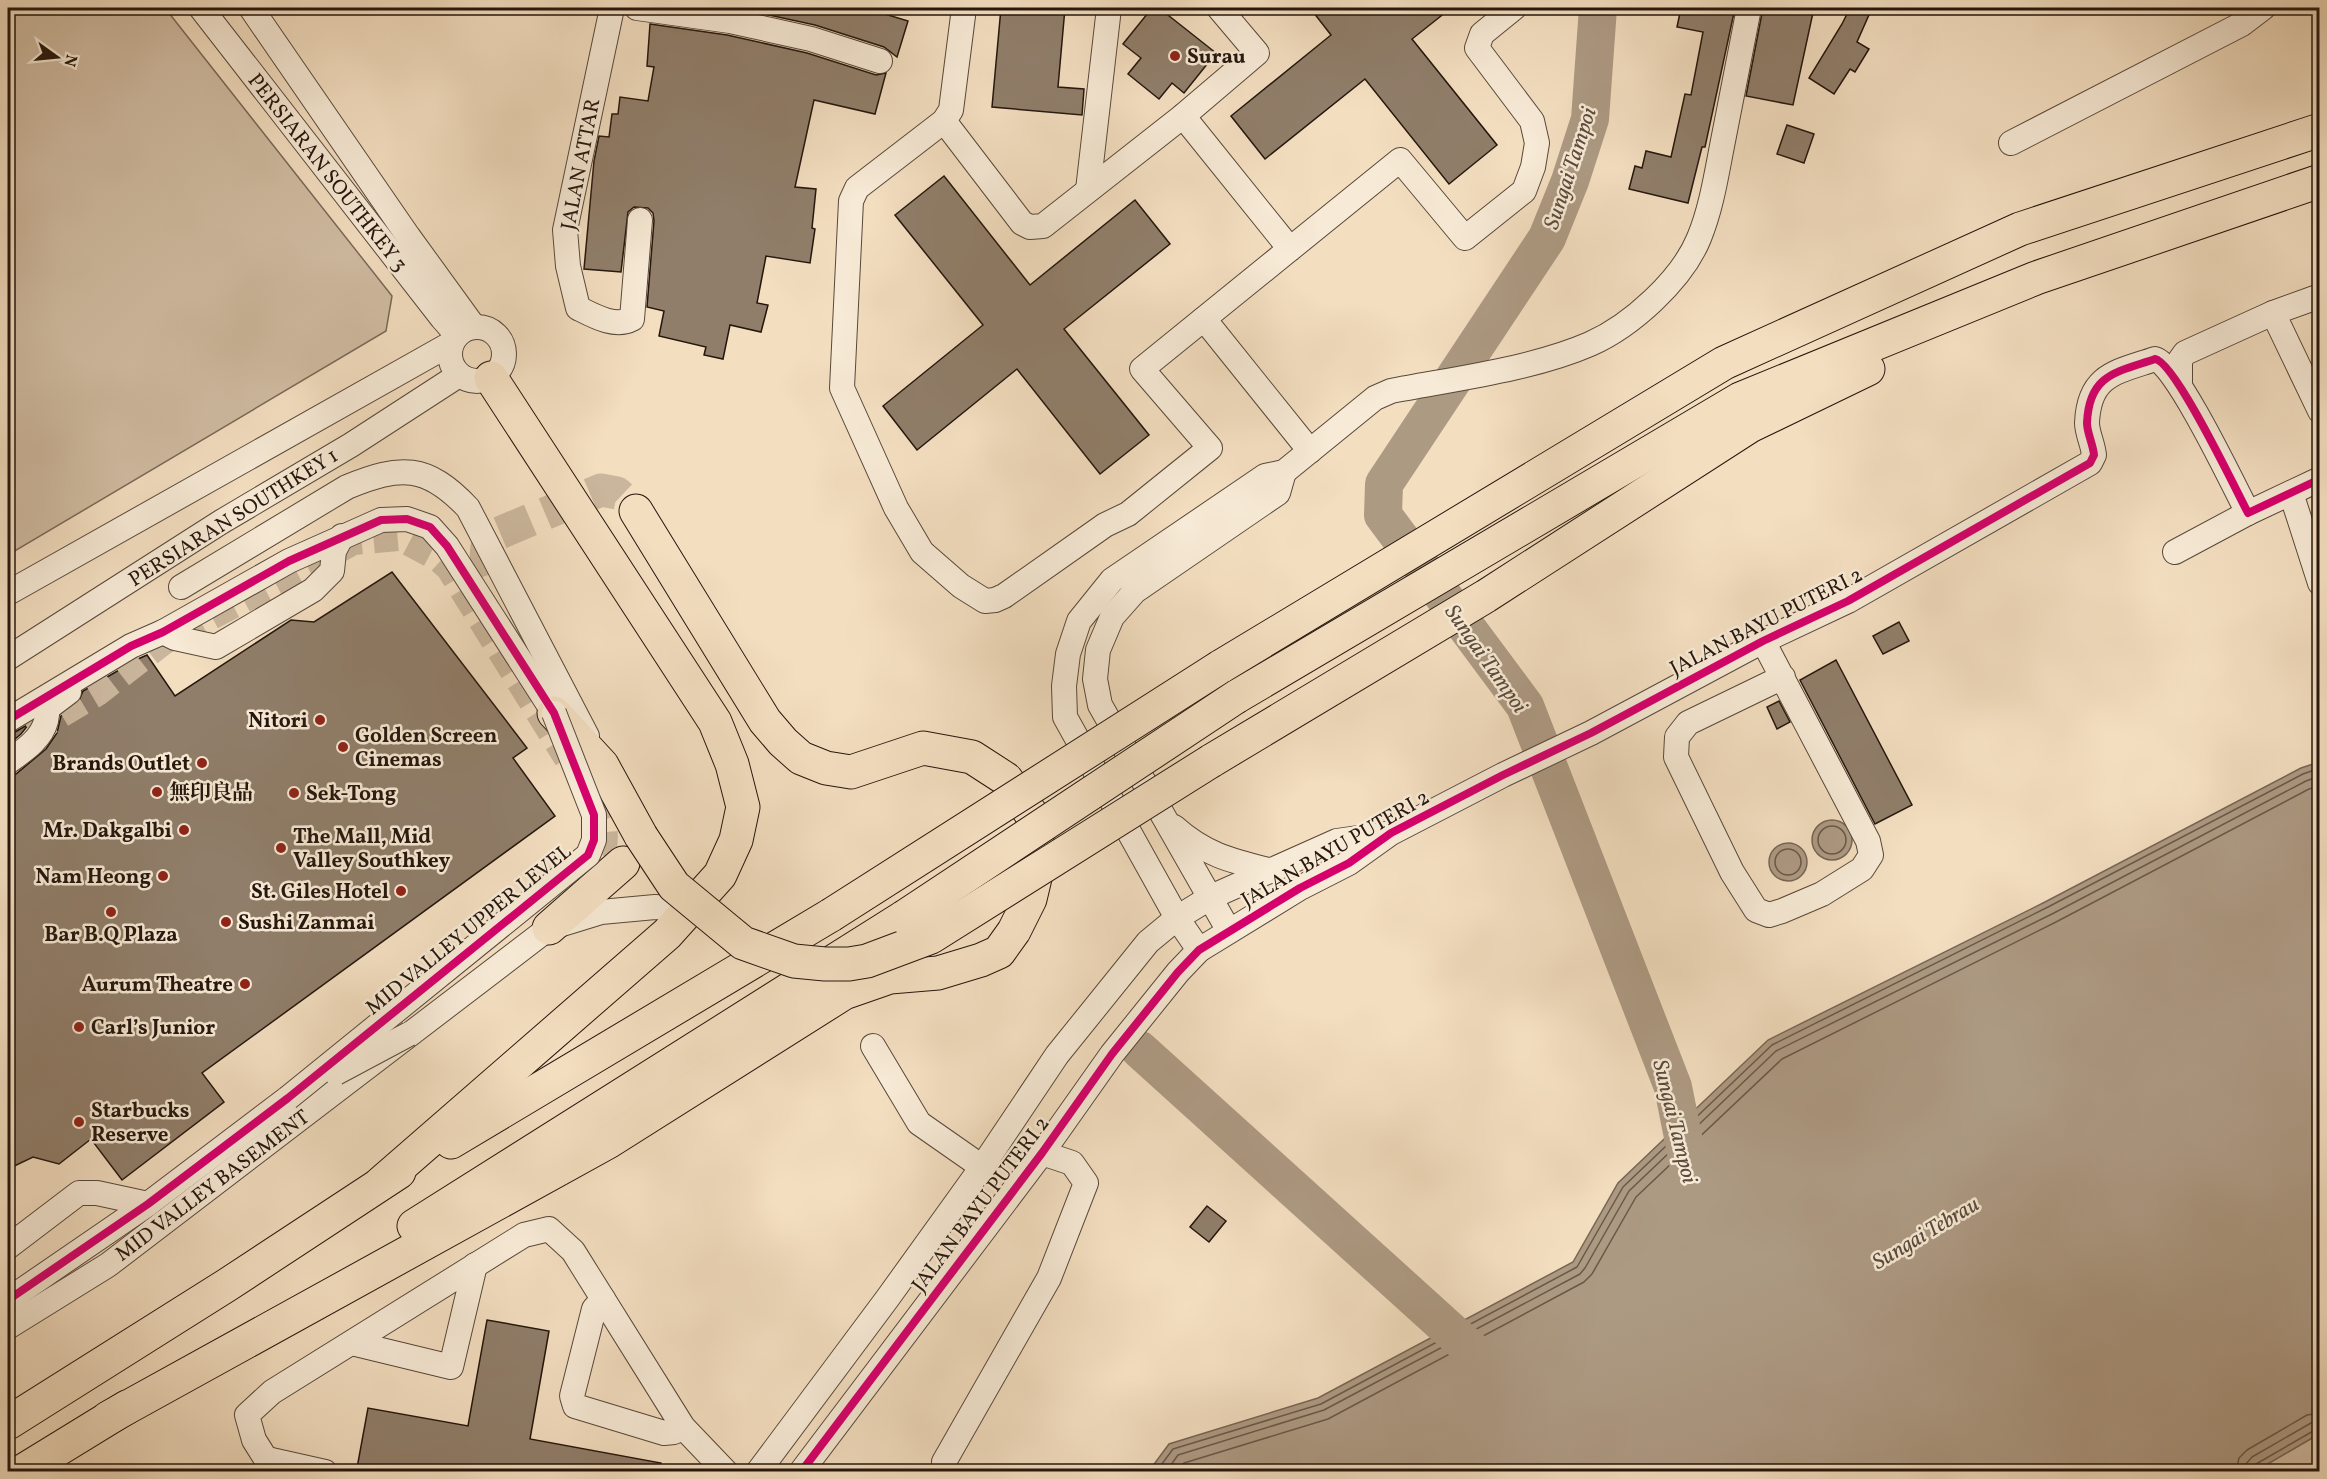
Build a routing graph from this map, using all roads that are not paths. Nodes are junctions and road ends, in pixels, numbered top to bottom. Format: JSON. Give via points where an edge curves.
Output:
{"nodes":[{"id":1,"x":201,"y":8,"type":"edge"},
{"id":2,"x":251,"y":8,"type":"edge"},
{"id":3,"x":612,"y":8,"type":"edge"},
{"id":4,"x":637,"y":8,"type":"edge"},
{"id":5,"x":964,"y":8,"type":"edge"},
{"id":6,"x":1109,"y":8,"type":"edge"},
{"id":7,"x":1219,"y":8,"type":"edge"},
{"id":8,"x":1514,"y":8,"type":"edge"},
{"id":9,"x":1749,"y":8,"type":"edge"},
{"id":10,"x":2263,"y":8,"type":"edge"},
{"id":11,"x":880,"y":62,"type":"dead end"},
{"id":12,"x":1183,"y":116,"type":"junction"},
{"id":13,"x":944,"y":121,"type":"junction"},
{"id":14,"x":2319,"y":130,"type":"edge"},
{"id":15,"x":2011,"y":143,"type":"dead end"},
{"id":16,"x":2319,"y":181,"type":"edge"},
{"id":17,"x":1088,"y":190,"type":"junction"},
{"id":18,"x":640,"y":220,"type":"dead end"},
{"id":19,"x":1290,"y":249,"type":"junction"},
{"id":20,"x":2319,"y":296,"type":"edge"},
{"id":21,"x":2273,"y":313,"type":"junction"},
{"id":22,"x":1204,"y":319,"type":"junction"},
{"id":23,"x":451,"y":335,"type":"junction"},
{"id":24,"x":450,"y":382,"type":"junction"},
{"id":25,"x":2180,"y":383,"type":"junction"},
{"id":26,"x":497,"y":386,"type":"junction"},
{"id":27,"x":2319,"y":411,"type":"edge"},
{"id":28,"x":1745,"y":412,"type":"junction"},
{"id":29,"x":1310,"y":451,"type":"junction"},
{"id":30,"x":340,"y":452,"type":"junction"},
{"id":31,"x":1284,"y":472,"type":"junction"},
{"id":32,"x":2319,"y":479,"type":"edge"},
{"id":33,"x":2291,"y":493,"type":"junction"},
{"id":34,"x":636,"y":512,"type":"tunnel mouth"},
{"id":35,"x":2248,"y":513,"type":"junction"},
{"id":36,"x":277,"y":530,"type":"junction"},
{"id":37,"x":342,"y":536,"type":"junction"},
{"id":38,"x":2175,"y":552,"type":"dead end"},
{"id":39,"x":2319,"y":583,"type":"edge"},
{"id":40,"x":181,"y":587,"type":"dead end"},
{"id":41,"x":8,"y":593,"type":"edge"},
{"id":42,"x":163,"y":632,"type":"junction"},
{"id":43,"x":1763,"y":641,"type":"junction"},
{"id":44,"x":8,"y":658,"type":"edge"},
{"id":45,"x":1783,"y":677,"type":"junction"},
{"id":46,"x":27,"y":712,"type":"edge"},
{"id":47,"x":554,"y":713,"type":"junction"},
{"id":48,"x":8,"y":762,"type":"edge"},
{"id":49,"x":602,"y":765,"type":"junction"},
{"id":50,"x":1161,"y":814,"type":"junction"},
{"id":51,"x":1392,"y":833,"type":"junction"},
{"id":52,"x":623,"y":863,"type":"dead end"},
{"id":53,"x":1272,"y":871,"type":"junction"},
{"id":54,"x":1211,"y":897,"type":"junction"},
{"id":55,"x":689,"y":909,"type":"junction"},
{"id":56,"x":1177,"y":918,"type":"junction"},
{"id":57,"x":549,"y":928,"type":"junction"},
{"id":58,"x":1229,"y":931,"type":"junction"},
{"id":59,"x":1199,"y":950,"type":"junction"},
{"id":60,"x":410,"y":1034,"type":"junction"},
{"id":61,"x":873,"y":1046,"type":"dead end"},
{"id":62,"x":288,"y":1098,"type":"junction"},
{"id":63,"x":1042,"y":1153,"type":"junction"},
{"id":64,"x":982,"y":1167,"type":"junction"},
{"id":65,"x":381,"y":1183,"type":"junction"},
{"id":66,"x":148,"y":1204,"type":"junction"},
{"id":67,"x":8,"y":1248,"type":"edge"},
{"id":68,"x":475,"y":1265,"type":"junction"},
{"id":69,"x":603,"y":1299,"type":"junction"},
{"id":70,"x":8,"y":1300,"type":"edge"},
{"id":71,"x":8,"y":1327,"type":"edge"},
{"id":72,"x":352,"y":1343,"type":"junction"},
{"id":73,"x":108,"y":1418,"type":"junction"},
{"id":74,"x":8,"y":1423,"type":"edge"},
{"id":75,"x":683,"y":1427,"type":"junction"},
{"id":76,"x":944,"y":1462,"type":"dead end"},
{"id":77,"x":270,"y":1465,"type":"edge"},
{"id":78,"x":718,"y":1469,"type":"edge"},
{"id":79,"x":21,"y":1472,"type":"edge"},
{"id":80,"x":325,"y":1472,"type":"edge"},
{"id":81,"x":758,"y":1472,"type":"edge"},
{"id":82,"x":801,"y":1472,"type":"edge"}],
"edges":[{"from":1,"to":23,"type":"street","name":"PERSIARAN SOUTHKEY 3"},
{"from":2,"to":23,"type":"street","name":"PERSIARAN SOUTHKEY 3","via":[[408,236]]},
{"from":3,"to":18,"type":"street","name":"JALAN ATTAR","via":[[566,230],[568,266],[578,308],[598,318],[624,323],[632,319]]},
{"from":4,"to":11,"type":"street","via":[[730,21],[812,39]]},
{"from":5,"to":13,"type":"street","via":[[951,110]]},
{"from":6,"to":17,"type":"street"},
{"from":7,"to":12,"type":"street","via":[[1257,53]]},
{"from":8,"to":19,"type":"street","via":[[1482,34],[1478,48],[1532,120],[1537,143],[1524,191],[1465,238],[1400,160]]},
{"from":9,"to":29,"type":"street","via":[[1711,199],[1698,239],[1681,269],[1658,295],[1591,344],[1552,358],[1391,391],[1375,398]]},
{"from":10,"to":15,"type":"street","via":[[2242,24]]},
{"from":12,"to":17,"type":"street"},
{"from":12,"to":19,"type":"street"},
{"from":13,"to":17,"type":"street","via":[[1022,223],[1030,227],[1043,225]]},
{"from":13,"to":22,"type":"street","via":[[857,188],[851,201],[842,388],[896,508],[922,552],[961,586],[985,601],[1004,596],[1105,525],[1128,514],[1210,448],[1142,369]]},
{"from":14,"to":65,"type":"highway","bridge":true,"via":[[2020,229],[1724,363],[1220,667],[831,915]]},
{"from":16,"to":28,"type":"highway","via":[[2036,278]]},
{"from":19,"to":22,"type":"street"},
{"from":20,"to":21,"type":"street"},
{"from":21,"to":25,"type":"street","via":[[2185,353],[2180,360]]},
{"from":21,"to":27,"type":"street"},
{"from":22,"to":29,"type":"street"},
{"from":23,"to":24,"type":"street"},
{"from":23,"to":26,"type":"street","via":[[492,331],[503,346]]},
{"from":23,"to":41,"type":"street","name":"PERSIARAN SOUTHKEY 1"},
{"from":24,"to":26,"type":"street","via":[[479,389]]},
{"from":24,"to":30,"type":"street","name":"PERSIARAN SOUTHKEY 1"},
{"from":25,"to":35,"type":"street"},
{"from":25,"to":43,"type":"street","name":"JALAN BAYU PUTERI 2","via":[[2158,359],[2107,376],[2090,403],[2087,423],[2094,450],[2090,463],[1848,601]]},
{"from":26,"to":55,"type":"highway","via":[[715,722],[732,764],[743,807],[736,840],[720,875]]},
{"from":28,"to":49,"type":"highway","bridge":true,"via":[[1486,596],[1211,761],[931,937],[867,961],[794,961],[743,943],[674,886]]},
{"from":28,"to":73,"type":"highway","bridge":true,"via":[[1236,697],[904,917]]},
{"from":29,"to":31,"type":"street"},
{"from":30,"to":36,"type":"street"},
{"from":30,"to":44,"type":"street","name":"PERSIARAN SOUTHKEY 1","via":[[221,522]]},
{"from":31,"to":50,"type":"street","via":[[1278,493],[1135,591],[1112,617],[1098,650],[1095,679],[1100,705]]},
{"from":31,"to":56,"type":"street","via":[[1265,476],[1112,580],[1079,621],[1068,654],[1065,717]]},
{"from":32,"to":33,"type":"street"},
{"from":33,"to":35,"type":"street"},
{"from":33,"to":39,"type":"street"},
{"from":34,"to":73,"type":"highway","via":[[765,721],[801,758],[826,768],[852,772],[923,747],[972,757],[1006,779],[1032,814],[1040,857],[1030,899],[1014,931],[999,952],[981,960],[938,973],[890,977],[844,993],[608,1142]]},
{"from":35,"to":38,"type":"street"},
{"from":36,"to":40,"type":"street"},
{"from":36,"to":49,"type":"street","via":[[347,487],[400,471],[430,477],[452,490],[468,508]]},
{"from":37,"to":42,"type":"street","name":"MID VALLEY UPPER LEVEL","via":[[289,561]]},
{"from":37,"to":42,"type":"street","via":[[334,551],[332,571],[313,590],[216,647]]},
{"from":37,"to":47,"type":"street","name":"MID VALLEY UPPER LEVEL","via":[[381,520],[407,519],[430,527],[447,546]]},
{"from":42,"to":46,"type":"street","name":"MID VALLEY UPPER LEVEL","via":[[131,646]]},
{"from":43,"to":45,"type":"street"},
{"from":43,"to":51,"type":"street","name":"JALAN BAYU PUTERI 2"},
{"from":45,"to":45,"type":"street","via":[[1868,841],[1871,855],[1862,869],[1822,894],[1769,915],[1756,910],[1732,872],[1676,757],[1677,737],[1688,723]]},
{"from":46,"to":48,"type":"street","via":[[46,721],[30,746]]},
{"from":47,"to":49,"type":"highway"},
{"from":47,"to":62,"type":"street","name":"MID VALLEY UPPER LEVEL","bridge":true,"via":[[594,815],[594,840],[588,855]]},
{"from":50,"to":53,"type":"street","via":[[1211,854]]},
{"from":50,"to":54,"type":"street"},
{"from":51,"to":53,"type":"street","name":"JALAN BAYU PUTERI 2","via":[[1337,841]]},
{"from":51,"to":58,"type":"street","name":"JALAN BAYU PUTERI 2"},
{"from":52,"to":57,"type":"highway"},
{"from":53,"to":54,"type":"street","name":"JALAN BAYU PUTERI 2"},
{"from":54,"to":56,"type":"street","name":"JALAN BAYU PUTERI 2"},
{"from":54,"to":58,"type":"street"},
{"from":55,"to":57,"type":"street","via":[[655,907],[601,912]]},
{"from":55,"to":65,"type":"highway","via":[[667,934]]},
{"from":56,"to":59,"type":"street"},
{"from":56,"to":64,"type":"street","name":"JALAN BAYU PUTERI 2","via":[[1148,942],[1057,1055]]},
{"from":57,"to":60,"type":"street"},
{"from":58,"to":59,"type":"street","name":"JALAN BAYU PUTERI 2"},
{"from":59,"to":63,"type":"street","name":"JALAN BAYU PUTERI 2","via":[[1112,1054]]},
{"from":60,"to":62,"type":"street","bridge":true},
{"from":60,"to":71,"type":"street","name":"MID VALLEY BASEMENT","via":[[108,1265]]},
{"from":61,"to":64,"type":"street","via":[[919,1123]]},
{"from":62,"to":66,"type":"street","name":"MID VALLEY UPPER LEVEL"},
{"from":63,"to":76,"type":"street","via":[[1072,1163],[1086,1183],[1049,1278]]},
{"from":63,"to":82,"type":"street","name":"JALAN BAYU PUTERI 2"},
{"from":64,"to":81,"type":"street","name":"JALAN BAYU PUTERI 2"},
{"from":65,"to":74,"type":"highway"},
{"from":66,"to":67,"type":"street","via":[[97,1192],[79,1193]]},
{"from":66,"to":70,"type":"street","name":"MID VALLEY UPPER LEVEL"},
{"from":68,"to":69,"type":"street","via":[[525,1235],[549,1230],[573,1251]]},
{"from":68,"to":72,"type":"street"},
{"from":68,"to":72,"type":"street","via":[[451,1367]]},
{"from":69,"to":75,"type":"street"},
{"from":69,"to":75,"type":"street","via":[[594,1309],[572,1396],[575,1406],[664,1432]]},
{"from":72,"to":77,"type":"street","via":[[272,1392],[247,1415],[254,1440]]},
{"from":73,"to":79,"type":"highway"},
{"from":75,"to":78,"type":"street"},
{"from":77,"to":80,"type":"street"}]}
